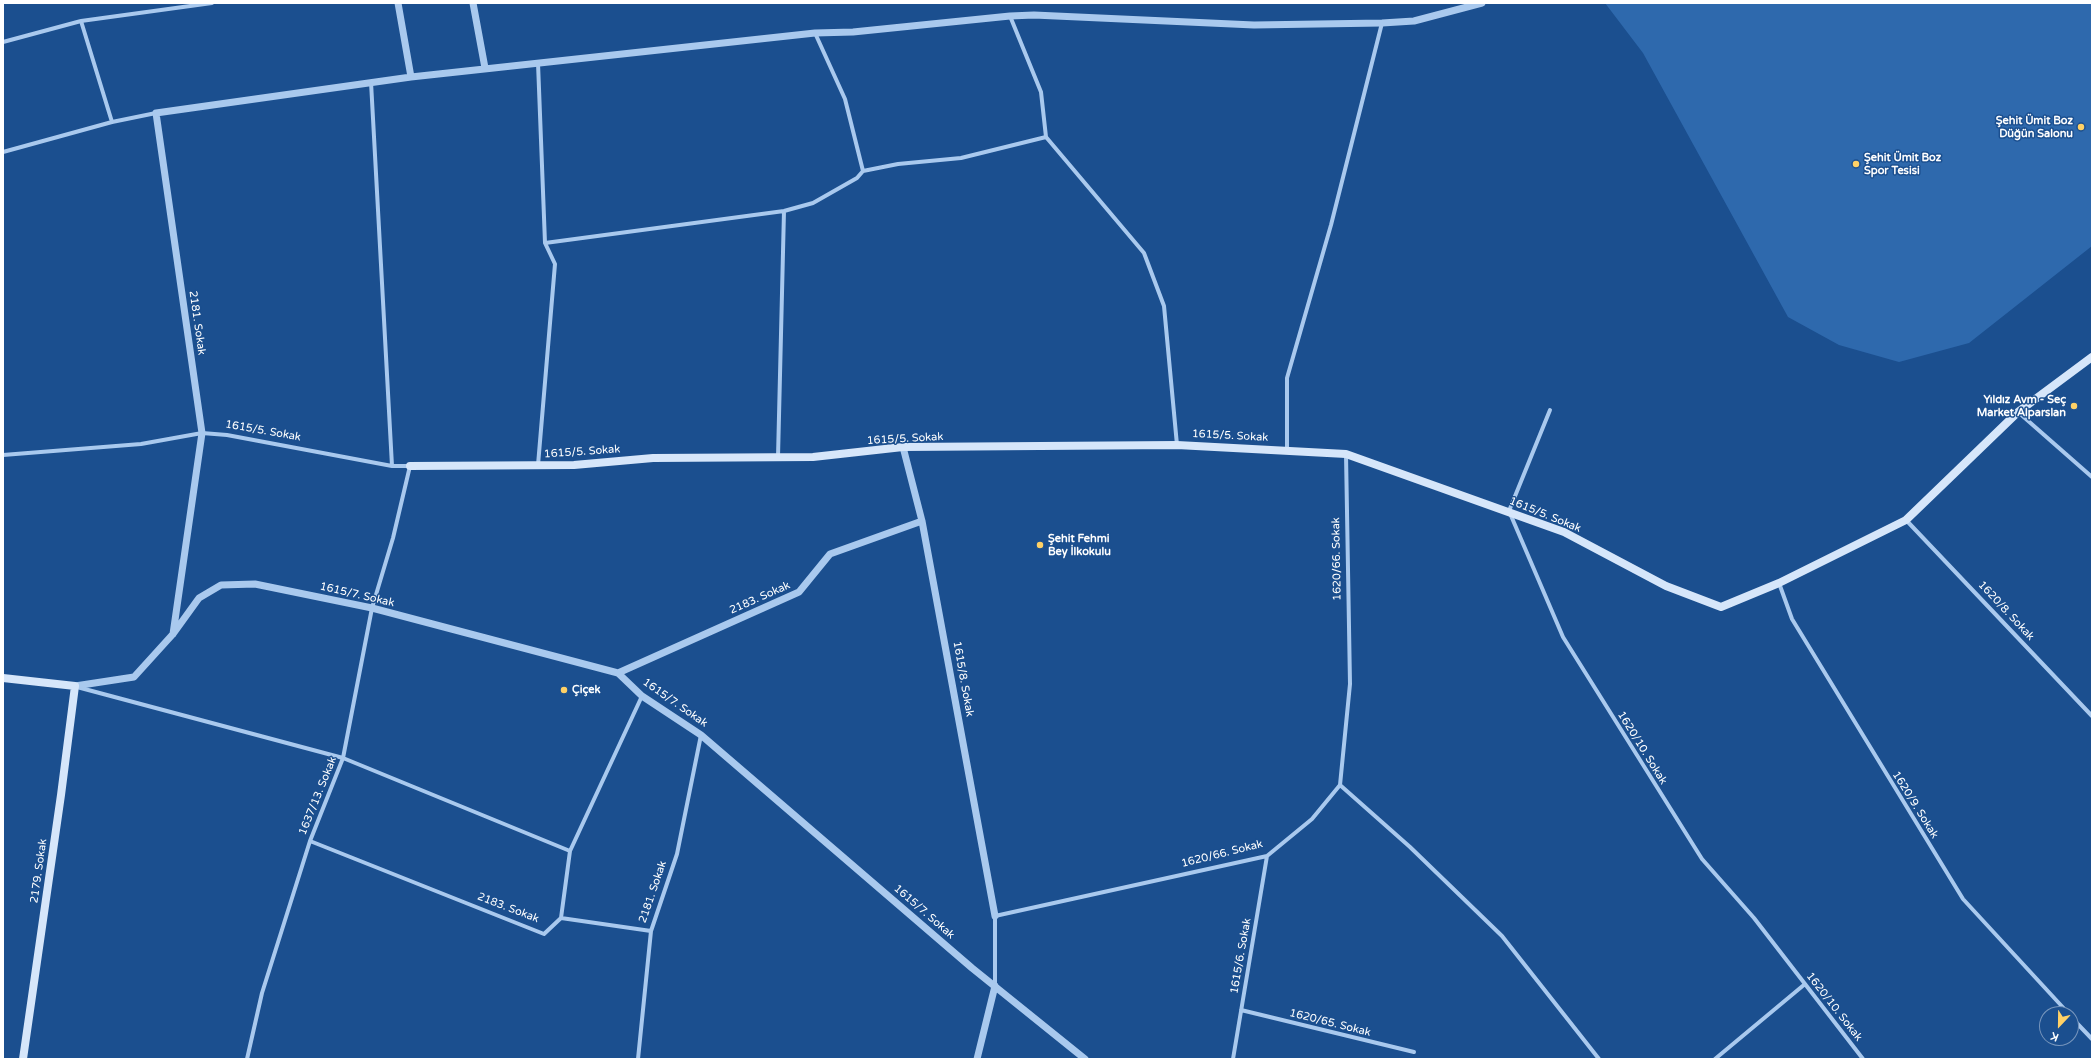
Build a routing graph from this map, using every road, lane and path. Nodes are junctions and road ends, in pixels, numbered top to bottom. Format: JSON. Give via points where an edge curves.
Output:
{"nodes":[{"id":1,"x":212,"y":3,"type":"edge"},
{"id":2,"x":398,"y":3,"type":"edge"},
{"id":3,"x":473,"y":3,"type":"edge"},
{"id":4,"x":1482,"y":3,"type":"edge"},
{"id":5,"x":191,"y":5,"type":"edge"},
{"id":6,"x":1010,"y":16,"type":"junction"},
{"id":7,"x":80,"y":21,"type":"junction"},
{"id":8,"x":1382,"y":23,"type":"junction"},
{"id":9,"x":815,"y":32,"type":"junction"},
{"id":10,"x":3,"y":42,"type":"edge"},
{"id":11,"x":538,"y":63,"type":"junction"},
{"id":12,"x":485,"y":68,"type":"junction"},
{"id":13,"x":411,"y":77,"type":"junction"},
{"id":14,"x":371,"y":82,"type":"junction"},
{"id":15,"x":156,"y":112,"type":"junction"},
{"id":16,"x":112,"y":122,"type":"junction"},
{"id":17,"x":1046,"y":137,"type":"junction"},
{"id":18,"x":3,"y":152,"type":"edge"},
{"id":19,"x":863,"y":171,"type":"junction"},
{"id":20,"x":784,"y":211,"type":"junction"},
{"id":21,"x":545,"y":243,"type":"junction"},
{"id":22,"x":2092,"y":357,"type":"edge"},
{"id":23,"x":1550,"y":410,"type":"dead end"},
{"id":24,"x":2018,"y":412,"type":"junction"},
{"id":25,"x":202,"y":433,"type":"junction"},
{"id":26,"x":1177,"y":445,"type":"junction"},
{"id":27,"x":903,"y":448,"type":"junction"},
{"id":28,"x":1287,"y":450,"type":"junction"},
{"id":29,"x":1346,"y":454,"type":"junction"},
{"id":30,"x":3,"y":455,"type":"edge"},
{"id":31,"x":778,"y":458,"type":"junction"},
{"id":32,"x":392,"y":466,"type":"junction"},
{"id":33,"x":410,"y":466,"type":"junction"},
{"id":34,"x":538,"y":466,"type":"junction"},
{"id":35,"x":2092,"y":477,"type":"edge"},
{"id":36,"x":1509,"y":511,"type":"junction"},
{"id":37,"x":922,"y":520,"type":"junction"},
{"id":38,"x":1906,"y":520,"type":"junction"},
{"id":39,"x":1779,"y":583,"type":"junction"},
{"id":40,"x":372,"y":608,"type":"junction"},
{"id":41,"x":173,"y":634,"type":"junction"},
{"id":42,"x":618,"y":673,"type":"junction"},
{"id":43,"x":3,"y":678,"type":"edge"},
{"id":44,"x":75,"y":686,"type":"junction"},
{"id":45,"x":642,"y":696,"type":"junction"},
{"id":46,"x":2092,"y":716,"type":"edge"},
{"id":47,"x":701,"y":735,"type":"junction"},
{"id":48,"x":343,"y":758,"type":"junction"},
{"id":49,"x":1340,"y":785,"type":"junction"},
{"id":50,"x":310,"y":841,"type":"junction"},
{"id":51,"x":570,"y":851,"type":"junction"},
{"id":52,"x":1267,"y":856,"type":"junction"},
{"id":53,"x":995,"y":916,"type":"junction"},
{"id":54,"x":561,"y":918,"type":"junction"},
{"id":55,"x":651,"y":931,"type":"junction"},
{"id":56,"x":1805,"y":984,"type":"junction"},
{"id":57,"x":995,"y":986,"type":"junction"},
{"id":58,"x":2062,"y":1006,"type":"edge"},
{"id":59,"x":1242,"y":1010,"type":"junction"},
{"id":60,"x":2079,"y":1025,"type":"edge"},
{"id":61,"x":2092,"y":1039,"type":"edge"},
{"id":62,"x":1414,"y":1052,"type":"dead end"},
{"id":63,"x":23,"y":1059,"type":"edge"},
{"id":64,"x":247,"y":1059,"type":"edge"},
{"id":65,"x":638,"y":1059,"type":"edge"},
{"id":66,"x":977,"y":1059,"type":"edge"},
{"id":67,"x":1085,"y":1059,"type":"edge"},
{"id":68,"x":1233,"y":1059,"type":"edge"},
{"id":69,"x":1599,"y":1059,"type":"edge"},
{"id":70,"x":1715,"y":1059,"type":"edge"},
{"id":71,"x":1863,"y":1059,"type":"edge"}],
"edges":[{"from":1,"to":5,"type":"street"},
{"from":2,"to":13,"type":"street"},
{"from":3,"to":12,"type":"street"},
{"from":4,"to":8,"type":"street","via":[[1414,21]]},
{"from":5,"to":7,"type":"street"},
{"from":6,"to":8,"type":"street","via":[[1254,25]]},
{"from":6,"to":9,"type":"street","via":[[853,32]]},
{"from":6,"to":17,"type":"street","via":[[1042,92]]},
{"from":7,"to":10,"type":"street"},
{"from":7,"to":16,"type":"street"},
{"from":8,"to":28,"type":"street","via":[[1331,225],[1287,378]]},
{"from":9,"to":11,"type":"street"},
{"from":9,"to":19,"type":"street","via":[[845,100]]},
{"from":11,"to":12,"type":"street"},
{"from":11,"to":21,"type":"street"},
{"from":12,"to":13,"type":"street"},
{"from":13,"to":14,"type":"street"},
{"from":14,"to":15,"type":"street"},
{"from":14,"to":32,"type":"street"},
{"from":15,"to":16,"type":"street"},
{"from":15,"to":25,"type":"street","name":"2181. Sokak"},
{"from":16,"to":18,"type":"street"},
{"from":17,"to":19,"type":"street","via":[[961,158],[898,164]]},
{"from":17,"to":26,"type":"street","via":[[1144,253],[1164,306]]},
{"from":19,"to":20,"type":"street","via":[[857,178],[812,203]]},
{"from":20,"to":21,"type":"street"},
{"from":20,"to":31,"type":"street"},
{"from":21,"to":34,"type":"street","via":[[555,264]]},
{"from":22,"to":24,"type":"main road"},
{"from":23,"to":36,"type":"street"},
{"from":24,"to":35,"type":"street"},
{"from":24,"to":38,"type":"main road","name":"1615/5. Sokak"},
{"from":25,"to":30,"type":"street","name":"1615/5. Sokak","via":[[141,444]]},
{"from":25,"to":32,"type":"street","name":"1615/5. Sokak","via":[[227,435]]},
{"from":25,"to":41,"type":"street","name":"2181. Sokak"},
{"from":26,"to":27,"type":"main road","name":"1615/5. Sokak"},
{"from":26,"to":28,"type":"main road","name":"1615/5. Sokak"},
{"from":27,"to":31,"type":"main road","name":"1615/5. Sokak"},
{"from":27,"to":37,"type":"street","name":"1615/8. Sokak"},
{"from":28,"to":29,"type":"main road","name":"1615/5. Sokak"},
{"from":29,"to":36,"type":"main road","name":"1615/5. Sokak"},
{"from":29,"to":49,"type":"street","name":"1620/66. Sokak","via":[[1350,684]]},
{"from":31,"to":34,"type":"main road","name":"1615/5. Sokak","via":[[653,458]]},
{"from":32,"to":33,"type":"street","name":"1615/5. Sokak"},
{"from":33,"to":34,"type":"main road","name":"1615/5. Sokak"},
{"from":33,"to":40,"type":"street","name":"1637/13. Sokak","via":[[393,538]]},
{"from":36,"to":39,"type":"main road","name":"1615/5. Sokak","via":[[1564,532],[1666,586],[1721,607]]},
{"from":36,"to":56,"type":"street","name":"1620/10. Sokak","via":[[1564,637],[1618,728],[1702,858],[1754,918]]},
{"from":37,"to":42,"type":"street","name":"2183. Sokak","via":[[830,554],[799,592]]},
{"from":37,"to":53,"type":"street","name":"1615/8. Sokak"},
{"from":38,"to":39,"type":"main road","name":"1615/5. Sokak"},
{"from":38,"to":46,"type":"street","name":"1620/8. Sokak"},
{"from":39,"to":58,"type":"street","name":"1620/9. Sokak","via":[[1792,619],[1963,899]]},
{"from":40,"to":41,"type":"street","name":"1615/7. Sokak","via":[[256,584],[221,585],[199,598]]},
{"from":40,"to":42,"type":"street","name":"1615/7. Sokak"},
{"from":40,"to":48,"type":"street","name":"1637/13. Sokak"},
{"from":41,"to":44,"type":"street","via":[[134,677]]},
{"from":42,"to":45,"type":"street","name":"1615/7. Sokak"},
{"from":43,"to":44,"type":"main road"},
{"from":44,"to":48,"type":"street"},
{"from":44,"to":63,"type":"main road","name":"2179. Sokak","via":[[62,795]]},
{"from":45,"to":47,"type":"street","name":"1615/7. Sokak"},
{"from":45,"to":51,"type":"street"},
{"from":47,"to":55,"type":"street","name":"2181. Sokak","via":[[677,854]]},
{"from":47,"to":57,"type":"street","name":"1615/7. Sokak"},
{"from":48,"to":50,"type":"street","name":"1637/13. Sokak"},
{"from":48,"to":51,"type":"street"},
{"from":49,"to":52,"type":"street","name":"1620/66. Sokak","via":[[1312,819]]},
{"from":49,"to":69,"type":"street","via":[[1410,847],[1502,936]]},
{"from":50,"to":54,"type":"street","name":"2183. Sokak","via":[[544,934]]},
{"from":50,"to":64,"type":"street","name":"1637/13. Sokak","via":[[262,993]]},
{"from":51,"to":54,"type":"street"},
{"from":52,"to":53,"type":"street","name":"1620/66. Sokak"},
{"from":52,"to":59,"type":"street","name":"1615/6. Sokak"},
{"from":53,"to":57,"type":"street"},
{"from":54,"to":55,"type":"street"},
{"from":55,"to":65,"type":"street","name":"2181. Sokak"},
{"from":56,"to":70,"type":"street"},
{"from":56,"to":71,"type":"street","name":"1620/10. Sokak"},
{"from":57,"to":66,"type":"street"},
{"from":57,"to":67,"type":"street","name":"1615/7. Sokak"},
{"from":59,"to":62,"type":"street","name":"1620/65. Sokak"},
{"from":59,"to":68,"type":"street","name":"1615/6. Sokak"},
{"from":60,"to":61,"type":"street"}]}
